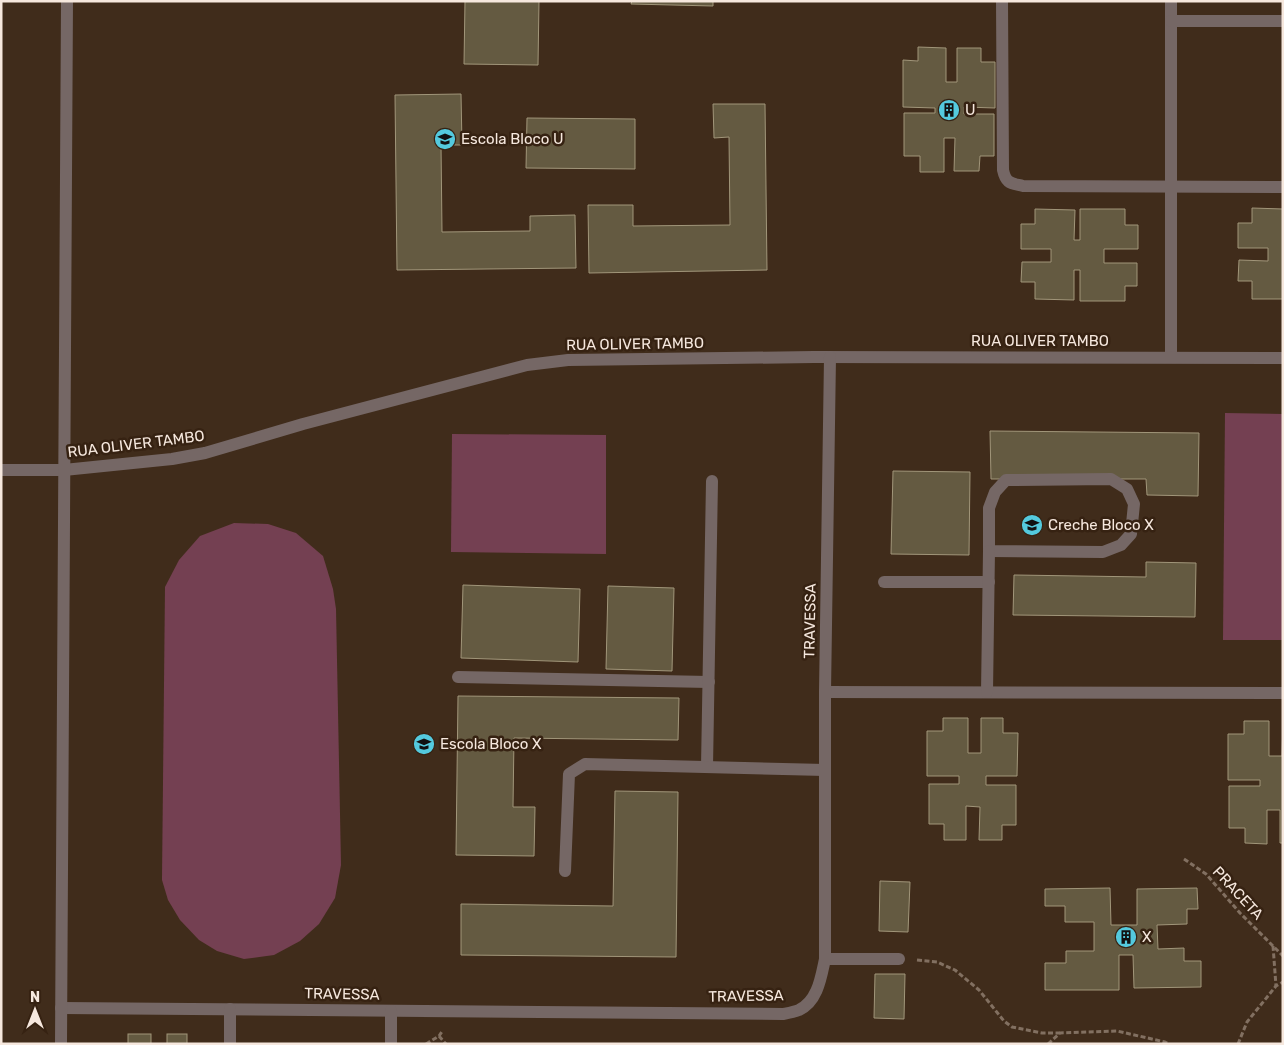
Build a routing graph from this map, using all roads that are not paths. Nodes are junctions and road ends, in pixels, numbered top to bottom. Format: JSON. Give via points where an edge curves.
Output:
{"nodes":[{"id":1,"x":67,"y":1,"type":"edge"},
{"id":2,"x":1002,"y":1,"type":"edge"},
{"id":3,"x":1171,"y":1,"type":"edge"},
{"id":4,"x":1172,"y":21,"type":"junction"},
{"id":5,"x":1283,"y":21,"type":"edge"},
{"id":6,"x":1172,"y":187,"type":"junction"},
{"id":7,"x":1283,"y":187,"type":"edge"},
{"id":8,"x":830,"y":357,"type":"junction"},
{"id":9,"x":1172,"y":357,"type":"junction"},
{"id":10,"x":1283,"y":358,"type":"edge"},
{"id":11,"x":1,"y":470,"type":"edge"},
{"id":12,"x":64,"y":470,"type":"junction"},
{"id":13,"x":712,"y":481,"type":"dead end"},
{"id":14,"x":989,"y":551,"type":"junction"},
{"id":15,"x":884,"y":582,"type":"dead end"},
{"id":16,"x":988,"y":582,"type":"junction"},
{"id":17,"x":458,"y":677,"type":"dead end"},
{"id":18,"x":709,"y":682,"type":"junction"},
{"id":19,"x":825,"y":692,"type":"junction"},
{"id":20,"x":987,"y":692,"type":"junction"},
{"id":21,"x":1283,"y":693,"type":"edge"},
{"id":22,"x":707,"y":767,"type":"junction"},
{"id":23,"x":825,"y":770,"type":"junction"},
{"id":24,"x":566,"y":871,"type":"dead end"},
{"id":25,"x":825,"y":959,"type":"junction"},
{"id":26,"x":899,"y":959,"type":"road end"},
{"id":27,"x":62,"y":1008,"type":"junction"},
{"id":28,"x":230,"y":1009,"type":"junction"},
{"id":29,"x":391,"y":1011,"type":"junction"},
{"id":30,"x":61,"y":1044,"type":"edge"},
{"id":31,"x":230,"y":1044,"type":"edge"},
{"id":32,"x":391,"y":1044,"type":"edge"}],
"edges":[{"from":1,"to":12,"type":"street"},
{"from":2,"to":6,"type":"street","via":[[1005,178],[1023,186]]},
{"from":3,"to":4,"type":"street"},
{"from":4,"to":5,"type":"street"},
{"from":4,"to":6,"type":"street"},
{"from":6,"to":7,"type":"street"},
{"from":6,"to":9,"type":"street"},
{"from":8,"to":9,"type":"street","name":"RUA OLIVER TAMBO"},
{"from":8,"to":12,"type":"street","name":"RUA OLIVER TAMBO","via":[[568,360],[536,364],[303,424],[205,453]]},
{"from":8,"to":19,"type":"street","name":"TRAVESSA"},
{"from":9,"to":10,"type":"street","name":"RUA OLIVER TAMBO"},
{"from":11,"to":12,"type":"street","name":"RUA OLIVER TAMBO"},
{"from":12,"to":27,"type":"street"},
{"from":13,"to":18,"type":"street"},
{"from":14,"to":14,"type":"street","via":[[989,508],[995,492],[1006,480],[1111,479],[1127,489],[1134,504],[1131,534],[1121,545],[1104,552]]},
{"from":14,"to":16,"type":"street"},
{"from":15,"to":16,"type":"street"},
{"from":16,"to":20,"type":"street"},
{"from":17,"to":18,"type":"street"},
{"from":18,"to":22,"type":"street"},
{"from":19,"to":20,"type":"street"},
{"from":19,"to":23,"type":"street","name":"TRAVESSA"},
{"from":20,"to":21,"type":"street"},
{"from":22,"to":23,"type":"street"},
{"from":22,"to":24,"type":"street","via":[[585,764],[569,774]]},
{"from":23,"to":25,"type":"street","name":"TRAVESSA"},
{"from":25,"to":26,"type":"street"},
{"from":25,"to":29,"type":"street","name":"TRAVESSA","via":[[812,1000],[800,1010],[783,1014]]},
{"from":27,"to":28,"type":"street","name":"TRAVESSA"},
{"from":27,"to":30,"type":"street"},
{"from":28,"to":29,"type":"street","name":"TRAVESSA"},
{"from":28,"to":31,"type":"street"},
{"from":29,"to":32,"type":"street"}]}
